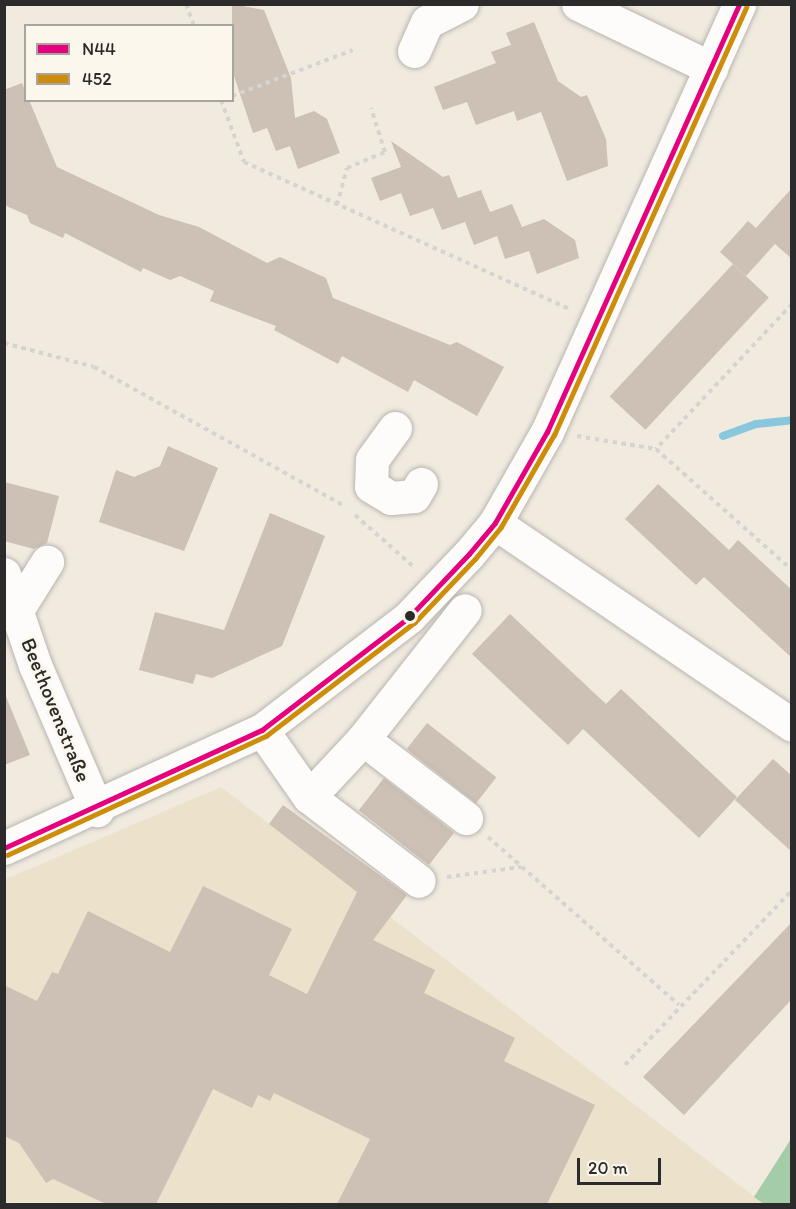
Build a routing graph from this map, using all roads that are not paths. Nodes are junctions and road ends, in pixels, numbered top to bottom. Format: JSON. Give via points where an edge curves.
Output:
{"nodes":[{"id":1,"x":462,"y":4,"type":"edge"},
{"id":2,"x":578,"y":4,"type":"edge"},
{"id":3,"x":739,"y":4,"type":"edge"},
{"id":4,"x":414,"y":51,"type":"dead end"},
{"id":5,"x":711,"y":68,"type":"junction"},
{"id":6,"x":395,"y":428,"type":"dead end"},
{"id":7,"x":421,"y":484,"type":"dead end"},
{"id":8,"x":495,"y":523,"type":"junction"},
{"id":9,"x":47,"y":562,"type":"dead end"},
{"id":10,"x":4,"y":574,"type":"edge"},
{"id":11,"x":11,"y":610,"type":"edge"},
{"id":12,"x":465,"y":610,"type":"dead end"},
{"id":13,"x":792,"y":725,"type":"edge"},
{"id":14,"x":262,"y":730,"type":"junction"},
{"id":15,"x":363,"y":739,"type":"junction"},
{"id":16,"x":309,"y":797,"type":"junction"},
{"id":17,"x":97,"y":810,"type":"junction"},
{"id":18,"x":466,"y":818,"type":"road end"},
{"id":19,"x":4,"y":848,"type":"edge"},
{"id":20,"x":419,"y":881,"type":"road end"}],
"edges":[{"from":1,"to":4,"type":"street","via":[[427,22]]},
{"from":2,"to":5,"type":"street"},
{"from":3,"to":5,"type":"street","name":"Beethovenstraße"},
{"from":5,"to":8,"type":"street","name":"Beethovenstraße","via":[[600,323],[547,432]]},
{"from":6,"to":7,"type":"street","via":[[372,460],[371,486],[391,498],[414,496]]},
{"from":8,"to":13,"type":"street"},
{"from":8,"to":14,"type":"street","name":"Beethovenstraße","via":[[438,589]]},
{"from":9,"to":11,"type":"street","name":"Beethovenstraße"},
{"from":10,"to":11,"type":"street","name":"Beethovenstraße"},
{"from":11,"to":17,"type":"street","name":"Beethovenstraße"},
{"from":12,"to":15,"type":"street"},
{"from":14,"to":16,"type":"street"},
{"from":14,"to":17,"type":"street","name":"Beethovenstraße"},
{"from":15,"to":16,"type":"street"},
{"from":15,"to":18,"type":"street"},
{"from":16,"to":20,"type":"street"},
{"from":17,"to":19,"type":"street","name":"Beethovenstraße"}]}
